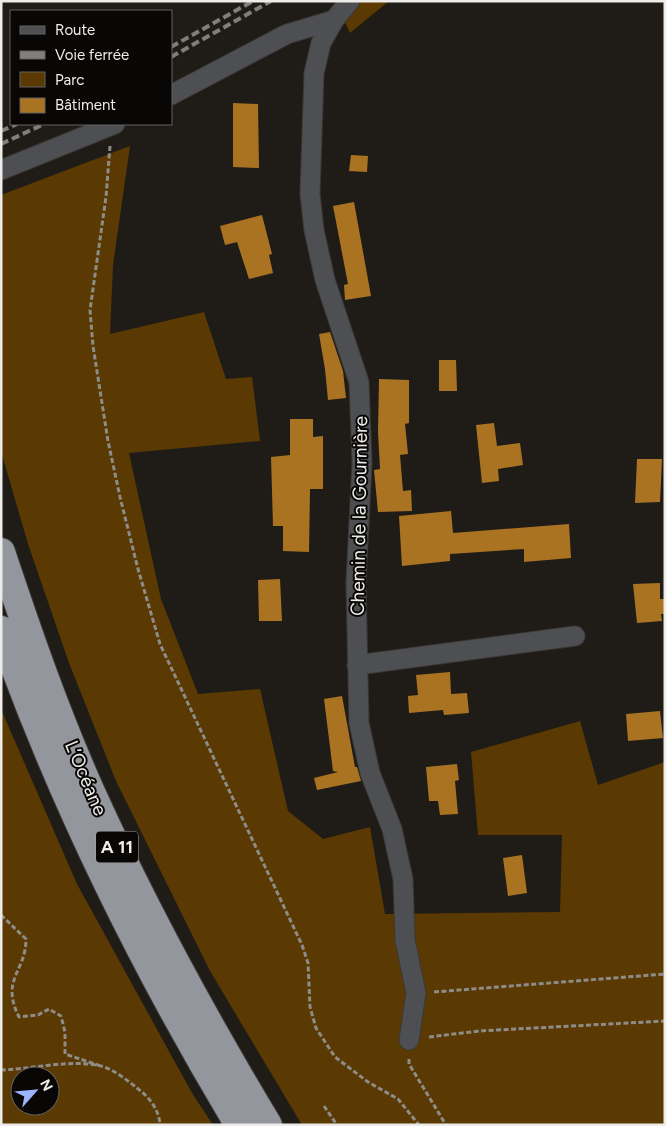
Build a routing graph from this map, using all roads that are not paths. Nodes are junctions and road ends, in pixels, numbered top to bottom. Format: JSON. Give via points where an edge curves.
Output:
{"nodes":[{"id":1,"x":350,"y":1,"type":"edge"},
{"id":2,"x":334,"y":20,"type":"junction"},
{"id":3,"x":172,"y":94,"type":"edge"},
{"id":4,"x":113,"y":125,"type":"edge"},
{"id":5,"x":1,"y":170,"type":"edge"},
{"id":6,"x":1,"y":552,"type":"edge"},
{"id":7,"x":1,"y":630,"type":"edge"},
{"id":8,"x":575,"y":636,"type":"dead end"},
{"id":9,"x":357,"y":665,"type":"junction"},
{"id":10,"x":409,"y":1040,"type":"road end"},
{"id":11,"x":239,"y":1125,"type":"edge"},
{"id":12,"x":268,"y":1125,"type":"edge"}],
"edges":[{"from":1,"to":2,"type":"street","name":"Chemin de la Gournière"},
{"from":2,"to":3,"type":"street","via":[[287,34]]},
{"from":2,"to":9,"type":"street","name":"Chemin de la Gournière","via":[[321,43],[314,73],[310,194],[325,280],[359,382],[362,455],[356,583]]},
{"from":4,"to":5,"type":"street"},
{"from":6,"to":12,"type":"highway","name":"L’Océane","number":"A 11","via":[[45,679],[106,824],[189,988]]},
{"from":7,"to":11,"type":"highway","name":"L’Océane","number":"A 11","via":[[40,733],[98,866],[166,998]]},
{"from":8,"to":9,"type":"street"},
{"from":9,"to":10,"type":"street","name":"Chemin de la Gournière","via":[[359,723],[370,773],[392,829],[401,871],[405,940],[416,993]]}]}
